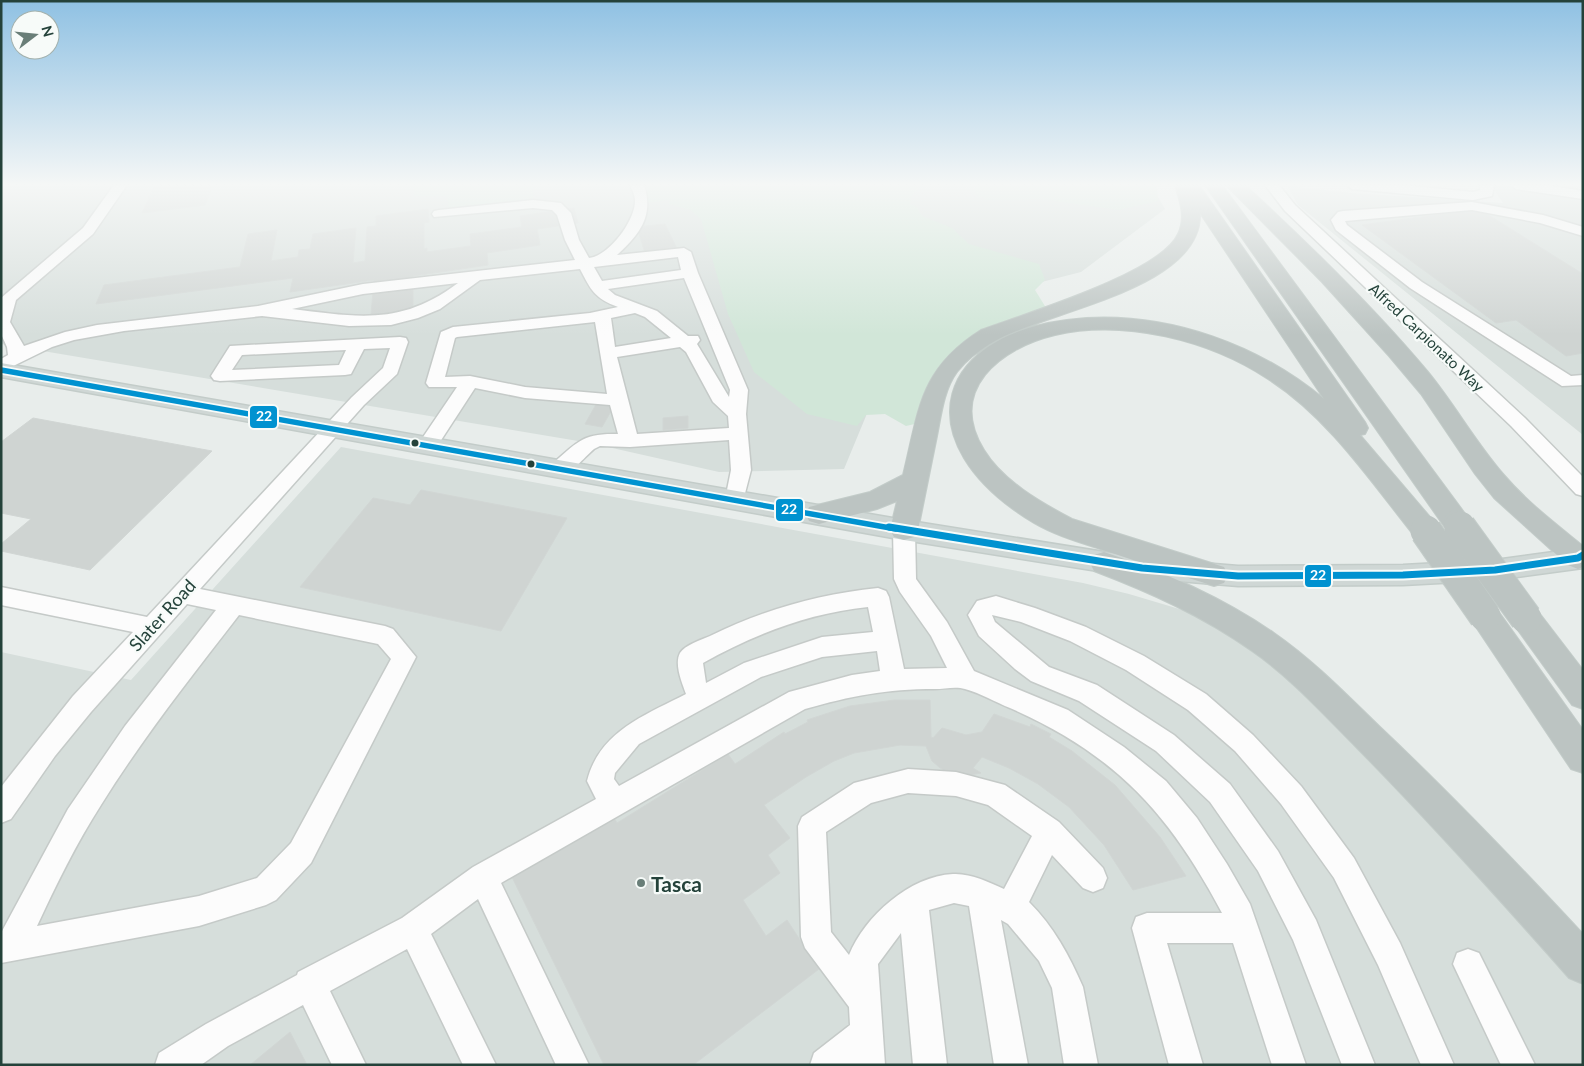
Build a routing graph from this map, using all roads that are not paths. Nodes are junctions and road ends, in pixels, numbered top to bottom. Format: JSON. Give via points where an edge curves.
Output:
{"nodes":[{"id":1,"x":84,"y":235,"type":"edge"},
{"id":2,"x":570,"y":235,"type":"edge"},
{"id":3,"x":627,"y":235,"type":"edge"},
{"id":4,"x":1186,"y":235,"type":"edge"},
{"id":5,"x":1223,"y":235,"type":"edge"},
{"id":6,"x":1248,"y":235,"type":"edge"},
{"id":7,"x":1287,"y":235,"type":"edge"},
{"id":8,"x":1318,"y":235,"type":"edge"},
{"id":9,"x":1351,"y":235,"type":"edge"},
{"id":10,"x":592,"y":263,"type":"junction"},
{"id":11,"x":690,"y":273,"type":"junction"},
{"id":12,"x":474,"y":278,"type":"junction"},
{"id":13,"x":596,"y":286,"type":"junction"},
{"id":14,"x":637,"y":308,"type":"junction"},
{"id":15,"x":259,"y":311,"type":"junction"},
{"id":16,"x":603,"y":316,"type":"junction"},
{"id":17,"x":718,"y":337,"type":"junction"},
{"id":18,"x":684,"y":341,"type":"junction"},
{"id":19,"x":357,"y":345,"type":"junction"},
{"id":20,"x":608,"y":353,"type":"junction"},
{"id":21,"x":6,"y":364,"type":"edge"},
{"id":22,"x":1583,"y":380,"type":"edge"},
{"id":23,"x":470,"y":381,"type":"junction"},
{"id":24,"x":618,"y":400,"type":"junction"},
{"id":25,"x":738,"y":423,"type":"junction"},
{"id":26,"x":333,"y":429,"type":"junction"},
{"id":27,"x":630,"y":441,"type":"junction"},
{"id":28,"x":427,"y":446,"type":"junction"},
{"id":29,"x":559,"y":469,"type":"junction"},
{"id":30,"x":914,"y":481,"type":"junction"},
{"id":31,"x":1583,"y":489,"type":"edge"},
{"id":32,"x":735,"y":500,"type":"junction"},
{"id":33,"x":819,"y":514,"type":"junction"},
{"id":34,"x":904,"y":530,"type":"junction"},
{"id":35,"x":1426,"y":531,"type":"junction"},
{"id":36,"x":1581,"y":557,"type":"edge"},
{"id":37,"x":1104,"y":563,"type":"junction"},
{"id":38,"x":1214,"y":575,"type":"junction"},
{"id":39,"x":180,"y":594,"type":"junction"},
{"id":40,"x":1,"y":596,"type":"edge"},
{"id":41,"x":234,"y":605,"type":"junction"},
{"id":42,"x":151,"y":627,"type":"junction"},
{"id":43,"x":886,"y":640,"type":"junction"},
{"id":44,"x":1040,"y":674,"type":"junction"},
{"id":45,"x":965,"y":678,"type":"junction"},
{"id":46,"x":894,"y":679,"type":"junction"},
{"id":47,"x":1583,"y":695,"type":"edge"},
{"id":48,"x":700,"y":697,"type":"junction"},
{"id":49,"x":1025,"y":702,"type":"junction"},
{"id":50,"x":1583,"y":758,"type":"edge"},
{"id":51,"x":614,"y":803,"type":"junction"},
{"id":52,"x":1,"y":810,"type":"edge"},
{"id":53,"x":1050,"y":832,"type":"junction"},
{"id":54,"x":484,"y":877,"type":"junction"},
{"id":55,"x":1092,"y":878,"type":"dead end"},
{"id":56,"x":982,"y":894,"type":"junction"},
{"id":57,"x":913,"y":903,"type":"junction"},
{"id":58,"x":1010,"y":908,"type":"junction"},
{"id":59,"x":1244,"y":928,"type":"junction"},
{"id":60,"x":414,"y":929,"type":"junction"},
{"id":61,"x":6,"y":947,"type":"edge"},
{"id":62,"x":1468,"y":964,"type":"dead end"},
{"id":63,"x":1583,"y":964,"type":"edge"},
{"id":64,"x":309,"y":983,"type":"junction"},
{"id":65,"x":865,"y":1017,"type":"junction"},
{"id":66,"x":171,"y":1065,"type":"edge"},
{"id":67,"x":350,"y":1065,"type":"edge"},
{"id":68,"x":480,"y":1065,"type":"edge"},
{"id":69,"x":573,"y":1065,"type":"edge"},
{"id":70,"x":826,"y":1065,"type":"edge"},
{"id":71,"x":868,"y":1065,"type":"edge"},
{"id":72,"x":930,"y":1065,"type":"edge"},
{"id":73,"x":1011,"y":1065,"type":"edge"},
{"id":74,"x":1082,"y":1065,"type":"edge"},
{"id":75,"x":1186,"y":1065,"type":"edge"},
{"id":76,"x":1289,"y":1065,"type":"edge"},
{"id":77,"x":1359,"y":1065,"type":"edge"},
{"id":78,"x":1438,"y":1065,"type":"edge"},
{"id":79,"x":1520,"y":1065,"type":"edge"}],
"edges":[{"from":1,"to":21,"type":"street","via":[[9,298],[2,322],[17,350]]},
{"from":2,"to":10,"type":"street"},
{"from":3,"to":10,"type":"street","via":[[618,248]]},
{"from":4,"to":30,"type":"highway","via":[[1182,245],[1164,262],[1128,282],[989,335],[953,362],[936,388]]},
{"from":5,"to":35,"type":"highway"},
{"from":6,"to":47,"type":"highway","bridge":true},
{"from":7,"to":36,"type":"highway","via":[[1409,365],[1504,492]]},
{"from":8,"to":31,"type":"street","name":"Alfred Carpionato Way","via":[[1523,428]]},
{"from":9,"to":22,"type":"street","via":[[1466,319],[1568,382]]},
{"from":10,"to":11,"type":"street","via":[[684,252]]},
{"from":10,"to":12,"type":"street"},
{"from":10,"to":13,"type":"street"},
{"from":11,"to":13,"type":"street"},
{"from":11,"to":17,"type":"street"},
{"from":12,"to":15,"type":"street","via":[[363,289]]},
{"from":12,"to":15,"type":"street","via":[[434,306],[385,322],[330,320]]},
{"from":13,"to":14,"type":"street","via":[[609,298]]},
{"from":14,"to":16,"type":"street"},
{"from":14,"to":18,"type":"street","via":[[651,314]]},
{"from":15,"to":21,"type":"street","via":[[99,329]]},
{"from":16,"to":20,"type":"street"},
{"from":16,"to":23,"type":"street","via":[[453,332],[447,336],[435,383]]},
{"from":17,"to":18,"type":"street"},
{"from":17,"to":25,"type":"street","via":[[739,390]]},
{"from":18,"to":20,"type":"street"},
{"from":18,"to":25,"type":"street","via":[[693,350],[719,398]]},
{"from":19,"to":19,"type":"street","via":[[236,350],[220,376],[345,370]]},
{"from":19,"to":26,"type":"street","name":"Slater Road","via":[[400,342],[391,370]]},
{"from":20,"to":24,"type":"street"},
{"from":21,"to":26,"type":"main road"},
{"from":23,"to":24,"type":"street","via":[[505,391]]},
{"from":23,"to":28,"type":"street"},
{"from":24,"to":27,"type":"street"},
{"from":25,"to":27,"type":"street"},
{"from":25,"to":32,"type":"street","via":[[741,470]]},
{"from":26,"to":28,"type":"main road"},
{"from":26,"to":39,"type":"street","name":"Slater Road"},
{"from":27,"to":29,"type":"street","via":[[598,440],[587,444]]},
{"from":28,"to":29,"type":"main road"},
{"from":29,"to":32,"type":"main road"},
{"from":30,"to":33,"type":"highway","via":[[878,500]]},
{"from":30,"to":34,"type":"highway"},
{"from":32,"to":33,"type":"main road"},
{"from":33,"to":34,"type":"main road"},
{"from":34,"to":37,"type":"main road"},
{"from":34,"to":45,"type":"street","via":[[908,586],[939,629]]},
{"from":35,"to":38,"type":"highway","via":[[1341,431],[1302,392],[1262,365],[1216,346],[1173,333],[1136,327],[1074,326],[1039,332],[1012,342],[990,355],[973,372],[962,393],[962,429],[984,468],[1008,493],[1062,526]]},
{"from":35,"to":50,"type":"highway","bridge":true},
{"from":36,"to":38,"type":"main road","via":[[1495,570],[1431,574]]},
{"from":37,"to":38,"type":"main road"},
{"from":37,"to":63,"type":"highway","via":[[1198,603],[1287,661],[1424,793]]},
{"from":39,"to":41,"type":"street"},
{"from":39,"to":42,"type":"street","name":"Slater Road"},
{"from":40,"to":42,"type":"street"},
{"from":41,"to":61,"type":"street","via":[[161,695],[101,780]]},
{"from":41,"to":61,"type":"street","via":[[385,636],[404,658],[301,853],[266,890],[199,910]]},
{"from":42,"to":52,"type":"street","name":"Slater Road","via":[[58,733]]},
{"from":43,"to":46,"type":"street"},
{"from":43,"to":48,"type":"street","via":[[843,644],[798,654],[753,670]]},
{"from":43,"to":48,"type":"street","via":[[878,597],[846,599],[806,608],[748,629],[690,658],[693,680]]},
{"from":44,"to":49,"type":"street"},
{"from":44,"to":77,"type":"street","via":[[1088,693],[1165,743],[1220,793],[1268,861],[1305,931]]},
{"from":44,"to":78,"type":"street","via":[[987,629],[980,615],[985,607],[996,605],[1027,614],[1078,634],[1135,663],[1197,702],[1244,743],[1291,795],[1344,868],[1389,954]]},
{"from":45,"to":46,"type":"street"},
{"from":45,"to":49,"type":"street"},
{"from":46,"to":51,"type":"street","via":[[852,685],[798,700]]},
{"from":48,"to":51,"type":"street","via":[[630,736],[603,768],[600,782]]},
{"from":49,"to":59,"type":"street","via":[[1058,718],[1115,755],[1156,790],[1187,827],[1218,874]]},
{"from":51,"to":54,"type":"street"},
{"from":53,"to":55,"type":"street"},
{"from":53,"to":58,"type":"street"},
{"from":53,"to":65,"type":"street","via":[[996,794],[956,784],[908,781],[864,792],[812,826],[816,936]]},
{"from":54,"to":60,"type":"street"},
{"from":54,"to":69,"type":"street"},
{"from":56,"to":57,"type":"street","via":[[954,888],[926,894]]},
{"from":56,"to":58,"type":"street"},
{"from":56,"to":73,"type":"street"},
{"from":57,"to":65,"type":"street","via":[[882,931],[862,960]]},
{"from":57,"to":72,"type":"street"},
{"from":58,"to":74,"type":"street","via":[[1019,913],[1050,950],[1067,987]]},
{"from":59,"to":75,"type":"street","via":[[1147,928]]},
{"from":59,"to":76,"type":"street"},
{"from":60,"to":64,"type":"street"},
{"from":60,"to":68,"type":"street"},
{"from":62,"to":79,"type":"street"},
{"from":64,"to":66,"type":"street"},
{"from":64,"to":67,"type":"street"},
{"from":65,"to":70,"type":"street"},
{"from":65,"to":71,"type":"street"}]}
